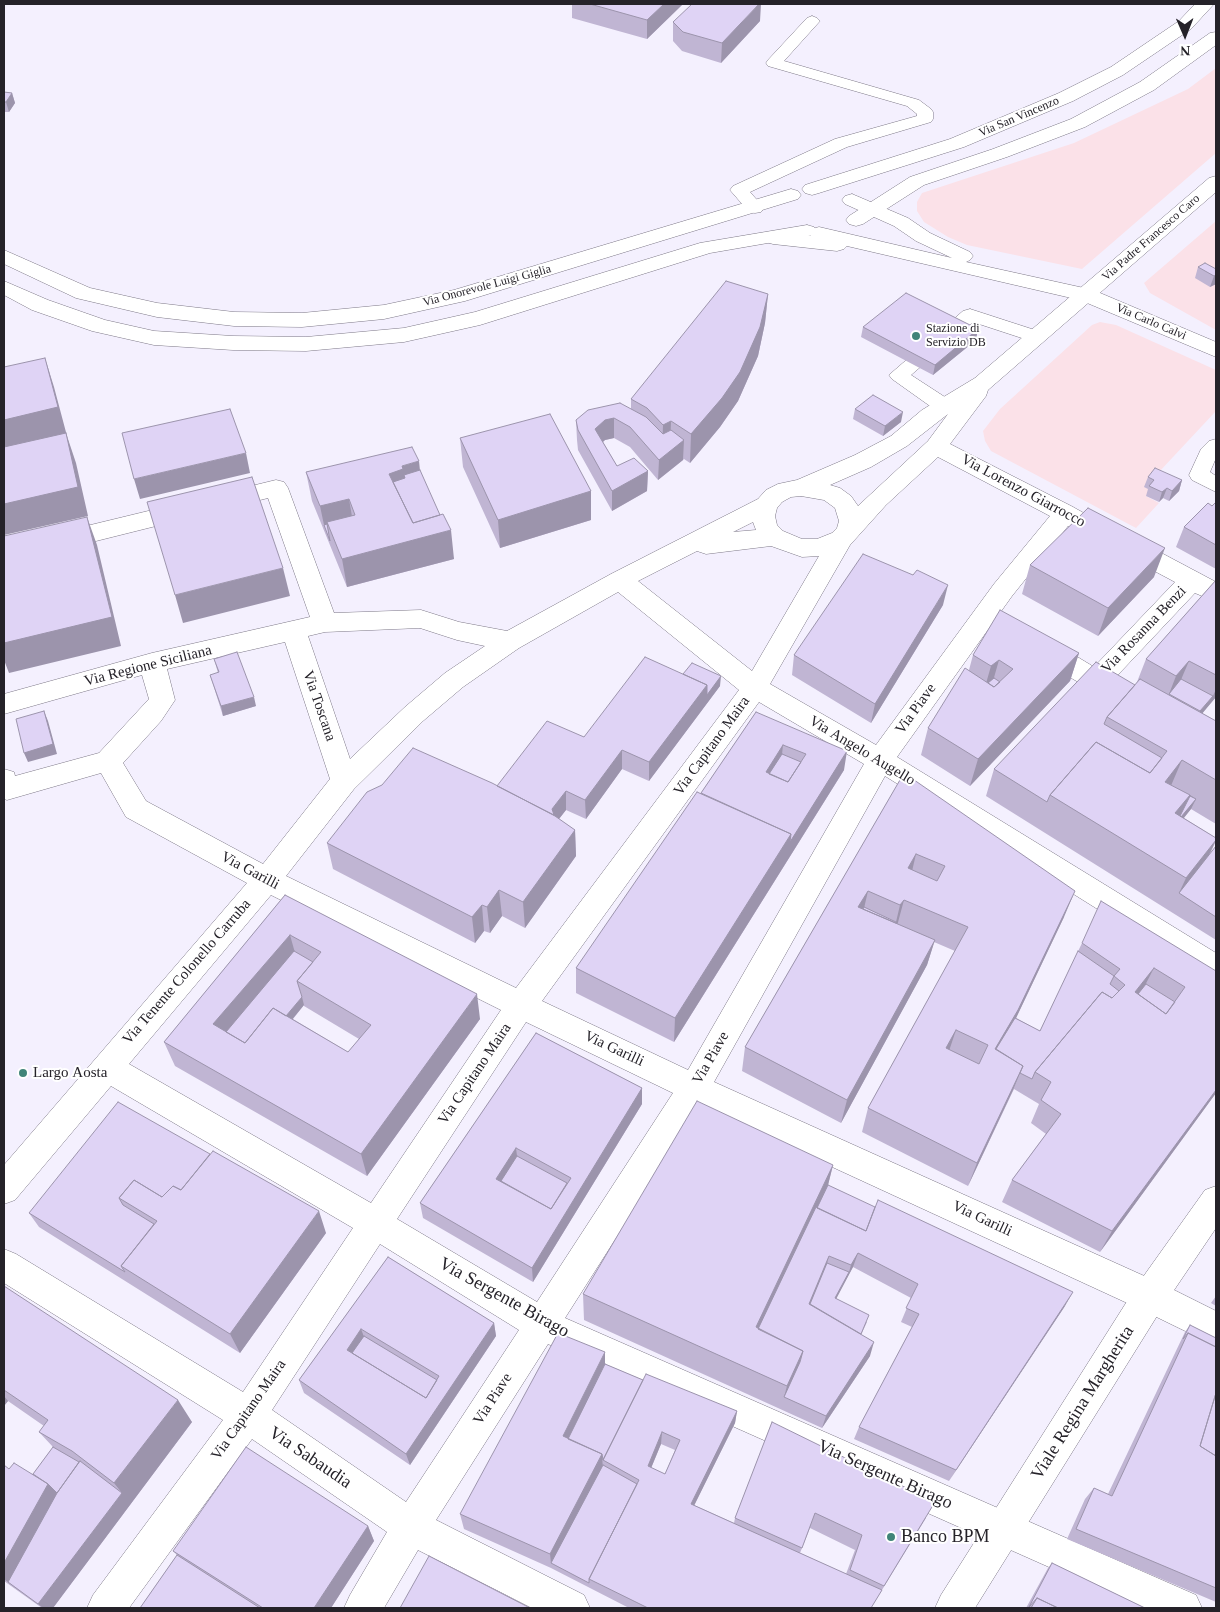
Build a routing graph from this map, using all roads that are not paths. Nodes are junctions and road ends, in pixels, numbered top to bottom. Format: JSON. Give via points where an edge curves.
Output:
{"nodes":[{"id":1,"x":1205,"y":4,"type":"edge"},
{"id":2,"x":812,"y":21,"type":"dead end"},
{"id":3,"x":1216,"y":37,"type":"edge"},
{"id":4,"x":1216,"y":182,"type":"edge"},
{"id":5,"x":812,"y":189,"type":"junction"},
{"id":6,"x":897,"y":194,"type":"junction"},
{"id":7,"x":791,"y":195,"type":"junction"},
{"id":8,"x":852,"y":200,"type":"junction"},
{"id":9,"x":755,"y":208,"type":"junction"},
{"id":10,"x":874,"y":210,"type":"junction"},
{"id":11,"x":856,"y":220,"type":"junction"},
{"id":12,"x":901,"y":222,"type":"junction"},
{"id":13,"x":813,"y":232,"type":"junction"},
{"id":14,"x":773,"y":238,"type":"junction"},
{"id":15,"x":4,"y":256,"type":"edge"},
{"id":16,"x":913,"y":256,"type":"junction"},
{"id":17,"x":1013,"y":278,"type":"junction"},
{"id":18,"x":4,"y":287,"type":"edge"},
{"id":19,"x":1086,"y":294,"type":"junction"},
{"id":20,"x":1037,"y":337,"type":"junction"},
{"id":21,"x":1216,"y":350,"type":"edge"},
{"id":22,"x":983,"y":384,"type":"junction"},
{"id":23,"x":944,"y":406,"type":"junction"},
{"id":24,"x":936,"y":446,"type":"junction"},
{"id":25,"x":1216,"y":446,"type":"edge"},
{"id":26,"x":1216,"y":485,"type":"edge"},
{"id":27,"x":802,"y":488,"type":"junction"},
{"id":28,"x":766,"y":505,"type":"junction"},
{"id":29,"x":1065,"y":514,"type":"junction"},
{"id":30,"x":845,"y":535,"type":"junction"},
{"id":31,"x":774,"y":537,"type":"junction"},
{"id":32,"x":682,"y":550,"type":"junction"},
{"id":33,"x":4,"y":555,"type":"edge"},
{"id":34,"x":620,"y":580,"type":"junction"},
{"id":35,"x":1192,"y":580,"type":"junction"},
{"id":36,"x":1216,"y":593,"type":"edge"},
{"id":37,"x":325,"y":623,"type":"junction"},
{"id":38,"x":1003,"y":624,"type":"junction"},
{"id":39,"x":294,"y":631,"type":"junction"},
{"id":40,"x":510,"y":642,"type":"junction"},
{"id":41,"x":152,"y":663,"type":"junction"},
{"id":42,"x":1096,"y":680,"type":"junction"},
{"id":43,"x":754,"y":688,"type":"junction"},
{"id":44,"x":4,"y":704,"type":"edge"},
{"id":45,"x":1136,"y":705,"type":"edge"},
{"id":46,"x":880,"y":760,"type":"junction"},
{"id":47,"x":108,"y":761,"type":"junction"},
{"id":48,"x":344,"y":781,"type":"junction"},
{"id":49,"x":5,"y":789,"type":"edge"},
{"id":50,"x":266,"y":880,"type":"junction"},
{"id":51,"x":1216,"y":968,"type":"edge"},
{"id":52,"x":521,"y":1005,"type":"junction"},
{"id":53,"x":106,"y":1067,"type":"junction"},
{"id":54,"x":694,"y":1088,"type":"junction"},
{"id":55,"x":4,"y":1189,"type":"edge"},
{"id":56,"x":1216,"y":1201,"type":"edge"},
{"id":57,"x":374,"y":1223,"type":"junction"},
{"id":58,"x":4,"y":1265,"type":"edge"},
{"id":59,"x":1150,"y":1296,"type":"junction"},
{"id":60,"x":541,"y":1324,"type":"junction"},
{"id":61,"x":1216,"y":1329,"type":"edge"},
{"id":62,"x":248,"y":1415,"type":"junction"},
{"id":63,"x":411,"y":1527,"type":"junction"},
{"id":64,"x":1004,"y":1528,"type":"junction"},
{"id":65,"x":106,"y":1608,"type":"edge"},
{"id":66,"x":364,"y":1608,"type":"edge"},
{"id":67,"x":571,"y":1608,"type":"edge"},
{"id":68,"x":954,"y":1608,"type":"edge"},
{"id":69,"x":1183,"y":1608,"type":"edge"}],
"edges":[{"from":1,"to":5,"type":"street","name":"Via San Vincenzo","via":[[1185,25],[1117,71],[1066,97],[957,143]]},
{"from":2,"to":9,"type":"lane","via":[[774,63],[913,103],[925,112],[925,119],[841,143],[739,190]]},
{"from":3,"to":6,"type":"street","name":"Via San Vincenzo","via":[[1147,86],[1078,123],[916,181]]},
{"from":4,"to":19,"type":"street","name":"Via Padre Francesco Caro"},
{"from":5,"to":7,"type":"street"},
{"from":5,"to":8,"type":"street","via":[[834,191]]},
{"from":6,"to":10,"type":"street","name":"Via San Vincenzo"},
{"from":6,"to":12,"type":"street","via":[[895,207]]},
{"from":7,"to":9,"type":"street","name":"Via Onorevole Luigi Giglia"},
{"from":7,"to":13,"type":"street","via":[[782,208],[783,215],[788,222]]},
{"from":8,"to":10,"type":"street"},
{"from":8,"to":11,"type":"street","via":[[857,206]]},
{"from":9,"to":15,"type":"street","name":"Via Onorevole Luigi Giglia","via":[[458,296],[384,312],[302,320],[234,320],[157,310],[83,293]]},
{"from":10,"to":11,"type":"street","name":"Via San Vincenzo"},
{"from":10,"to":12,"type":"street"},
{"from":11,"to":13,"type":"street","via":[[842,230]]},
{"from":12,"to":17,"type":"street","via":[[952,252]]},
{"from":13,"to":14,"type":"street"},
{"from":13,"to":16,"type":"street"},
{"from":14,"to":16,"type":"street"},
{"from":14,"to":18,"type":"street","name":"Via Onorevole Luigi Giglia","via":[[707,247],[480,318],[404,335],[306,344],[154,338],[100,326],[40,305]]},
{"from":16,"to":17,"type":"street"},
{"from":17,"to":19,"type":"street"},
{"from":19,"to":20,"type":"street","name":"Via Padre Francesco Caro"},
{"from":19,"to":21,"type":"street","name":"Via Carlo Calvi"},
{"from":20,"to":22,"type":"street","name":"Via Padre Francesco Caro"},
{"from":20,"to":23,"type":"lane","via":[[970,316],[899,375]]},
{"from":22,"to":23,"type":"street"},
{"from":22,"to":24,"type":"street","name":"Via Capitano Maira"},
{"from":23,"to":27,"type":"street","via":[[899,441],[864,461]]},
{"from":24,"to":29,"type":"street","name":"Via Lorenzo Giarrocco"},
{"from":24,"to":30,"type":"street","name":"Via Capitano Maira","via":[[878,499]]},
{"from":25,"to":26,"type":"lane","via":[[1208,454],[1199,475]]},
{"from":27,"to":28,"type":"street","via":[[786,490]]},
{"from":27,"to":30,"type":"street","via":[[832,494],[843,502],[851,521]]},
{"from":28,"to":31,"type":"street","via":[[763,516]]},
{"from":28,"to":32,"type":"street"},
{"from":29,"to":35,"type":"street","name":"Via Lorenzo Giarrocco"},
{"from":29,"to":38,"type":"street","name":"Via Piave"},
{"from":30,"to":31,"type":"street","via":[[824,546],[802,548]]},
{"from":30,"to":43,"type":"street","name":"Via Capitano Maira"},
{"from":31,"to":32,"type":"street"},
{"from":32,"to":34,"type":"street","name":"Via Tenente Colonello Carruba"},
{"from":33,"to":37,"type":"street","via":[[276,488]]},
{"from":34,"to":40,"type":"street","name":"Via Tenente Colonello Carruba"},
{"from":34,"to":43,"type":"street","name":"Via Angelo Augello"},
{"from":35,"to":36,"type":"street","name":"Via Lorenzo Giarrocco"},
{"from":35,"to":42,"type":"street","name":"Via Rosanna Benzi"},
{"from":37,"to":39,"type":"street","name":"Via Regione Siciliana"},
{"from":37,"to":40,"type":"street","name":"Via Regione Siciliana","via":[[421,619],[457,631]]},
{"from":38,"to":42,"type":"street","name":"Via Rosanna Benzi"},
{"from":38,"to":46,"type":"street","name":"Via Piave"},
{"from":39,"to":41,"type":"street","name":"Via Regione Siciliana"},
{"from":39,"to":48,"type":"street","name":"Via Toscana"},
{"from":40,"to":48,"type":"street","name":"Via Tenente Colonello Carruba","via":[[454,680]]},
{"from":41,"to":44,"type":"street","name":"Via Regione Siciliana"},
{"from":41,"to":47,"type":"street","via":[[162,700]]},
{"from":42,"to":45,"type":"street","name":"Via Rosanna Benzi"},
{"from":43,"to":46,"type":"street","name":"Via Angelo Augello"},
{"from":43,"to":52,"type":"street","name":"Via Capitano Maira"},
{"from":46,"to":51,"type":"street","name":"Via Angelo Augello"},
{"from":46,"to":54,"type":"street","name":"Via Piave"},
{"from":47,"to":49,"type":"street"},
{"from":47,"to":50,"type":"street","name":"Via Garilli","via":[[136,810]]},
{"from":48,"to":50,"type":"street","name":"Via Tenente Colonello Carruba"},
{"from":50,"to":52,"type":"street","name":"Via Garilli"},
{"from":50,"to":53,"type":"street","name":"Via Tenente Colonello Carruba"},
{"from":52,"to":54,"type":"street","name":"Via Garilli"},
{"from":52,"to":57,"type":"street","name":"Via Capitano Maira"},
{"from":53,"to":55,"type":"street","name":"Via Tenente Colonello Carruba"},
{"from":53,"to":57,"type":"street","name":"Via Sergente Birago"},
{"from":54,"to":59,"type":"street","name":"Via Garilli"},
{"from":54,"to":60,"type":"street","name":"Via Piave"},
{"from":56,"to":59,"type":"street","name":"Viale Regina Margherita"},
{"from":57,"to":60,"type":"street","name":"Via Sergente Birago"},
{"from":57,"to":62,"type":"street","name":"Via Capitano Maira"},
{"from":58,"to":62,"type":"street","name":"Via Sabaudia"},
{"from":59,"to":61,"type":"street","name":"Via Garilli"},
{"from":59,"to":64,"type":"street","name":"Viale Regina Margherita"},
{"from":60,"to":63,"type":"street","name":"Via Piave"},
{"from":60,"to":64,"type":"street","name":"Via Sergente Birago"},
{"from":62,"to":63,"type":"street","name":"Via Sabaudia"},
{"from":62,"to":65,"type":"street","name":"Via Capitano Maira"},
{"from":63,"to":66,"type":"street","name":"Via Piave"},
{"from":63,"to":67,"type":"street","name":"Via Sabaudia"},
{"from":64,"to":68,"type":"street","name":"Viale Regina Margherita"},
{"from":64,"to":69,"type":"street","name":"Via Sergente Birago"}]}
